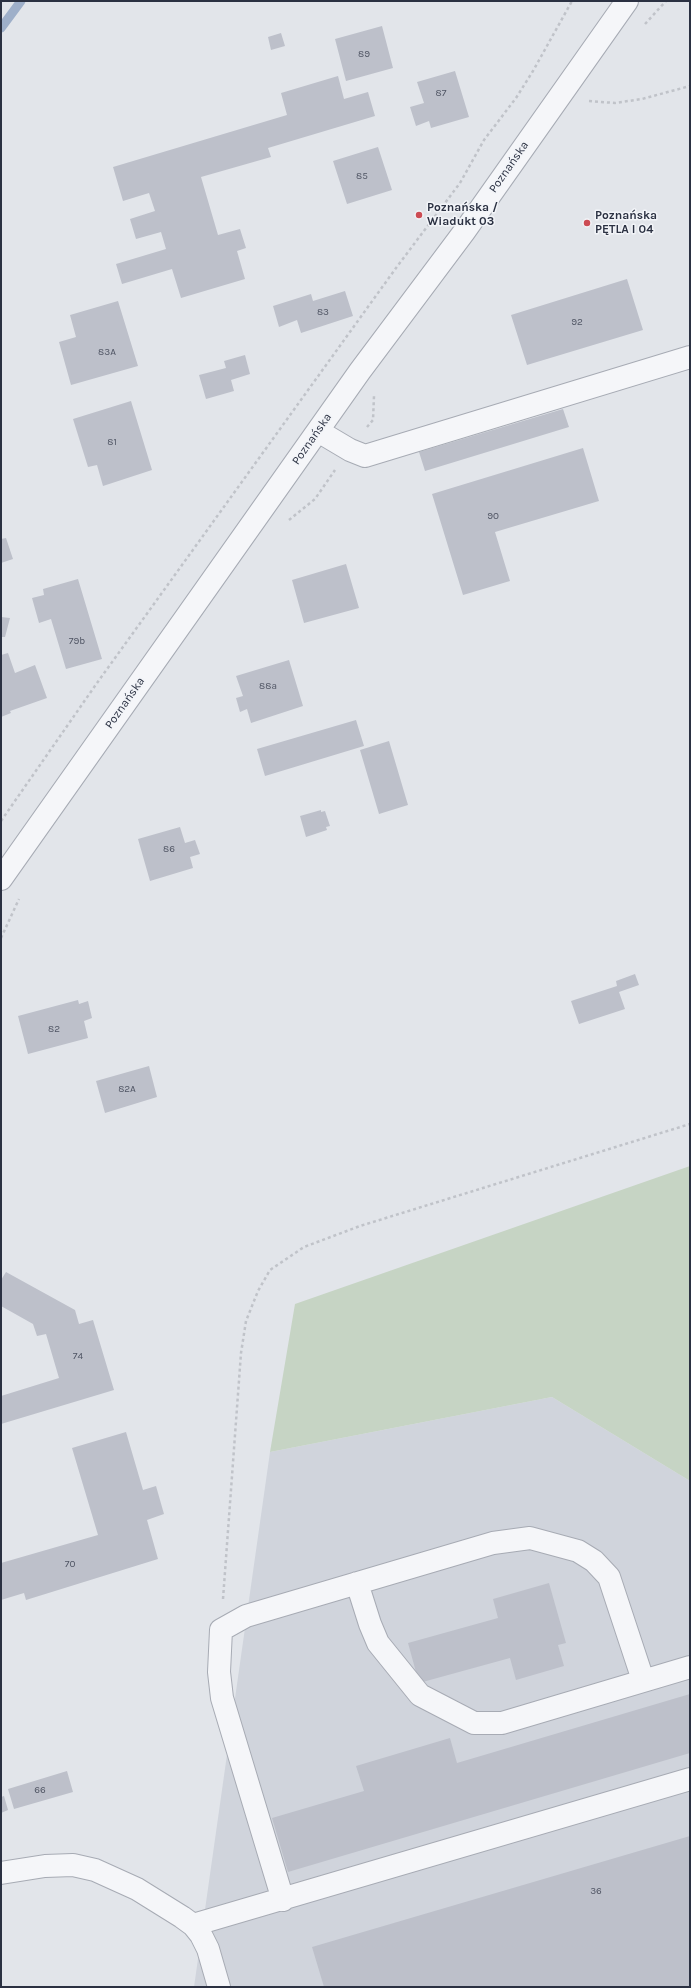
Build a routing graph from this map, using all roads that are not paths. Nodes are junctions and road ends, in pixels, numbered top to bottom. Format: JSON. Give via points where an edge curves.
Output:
{"nodes":[{"id":1,"x":627,"y":1,"type":"edge"},
{"id":2,"x":690,"y":357,"type":"edge"},
{"id":3,"x":318,"y":431,"type":"junction"},
{"id":4,"x":1,"y":879,"type":"edge"},
{"id":5,"x":357,"y":1583,"type":"junction"},
{"id":6,"x":690,"y":1667,"type":"edge"},
{"id":7,"x":642,"y":1680,"type":"junction"},
{"id":8,"x":690,"y":1779,"type":"edge"},
{"id":9,"x":1,"y":1873,"type":"edge"},
{"id":10,"x":283,"y":1900,"type":"junction"},
{"id":11,"x":192,"y":1925,"type":"junction"},
{"id":12,"x":219,"y":1987,"type":"edge"}],
"edges":[{"from":1,"to":3,"type":"street","name":"Poznańska","via":[[464,232]]},
{"from":2,"to":3,"type":"street","via":[[365,456]]},
{"from":3,"to":4,"type":"street","name":"Poznańska"},
{"from":5,"to":7,"type":"street","via":[[378,1643],[420,1695],[474,1723],[502,1723]]},
{"from":5,"to":7,"type":"street","via":[[494,1543],[530,1538],[578,1551],[594,1561],[610,1577]]},
{"from":5,"to":10,"type":"street","via":[[246,1616],[221,1630],[219,1672],[222,1698]]},
{"from":6,"to":7,"type":"street"},
{"from":8,"to":10,"type":"street"},
{"from":9,"to":11,"type":"street","via":[[45,1866],[73,1865],[95,1870],[137,1889]]},
{"from":10,"to":11,"type":"street"},
{"from":11,"to":12,"type":"street","via":[[208,1949]]}]}
